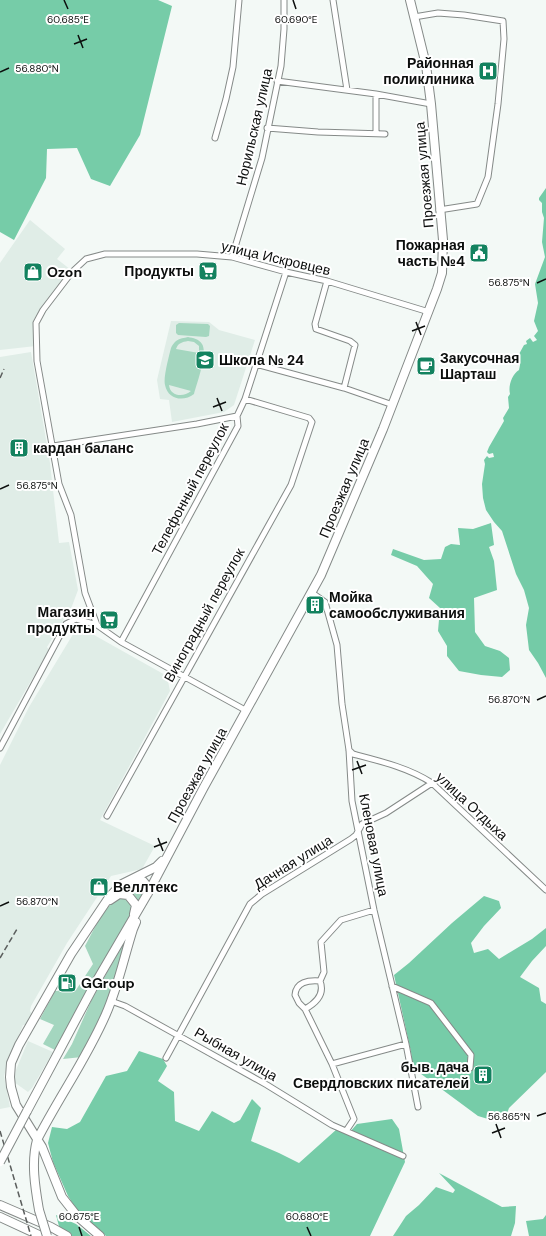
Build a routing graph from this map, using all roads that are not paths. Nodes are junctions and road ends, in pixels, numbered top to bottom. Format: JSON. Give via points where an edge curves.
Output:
{"nodes":[{"id":1,"x":239,"y":0,"type":"edge"},
{"id":2,"x":284,"y":0,"type":"edge"},
{"id":3,"x":333,"y":0,"type":"edge"},
{"id":4,"x":410,"y":0,"type":"edge"},
{"id":5,"x":414,"y":17,"type":"junction"},
{"id":6,"x":277,"y":81,"type":"junction"},
{"id":7,"x":347,"y":90,"type":"junction"},
{"id":8,"x":376,"y":94,"type":"junction"},
{"id":9,"x":431,"y":104,"type":"junction"},
{"id":10,"x":267,"y":128,"type":"junction"},
{"id":11,"x":376,"y":133,"type":"junction"},
{"id":12,"x":385,"y":134,"type":"dead end"},
{"id":13,"x":215,"y":138,"type":"dead end"},
{"id":14,"x":440,"y":210,"type":"junction"},
{"id":15,"x":232,"y":257,"type":"junction"},
{"id":16,"x":286,"y":272,"type":"junction"},
{"id":17,"x":327,"y":281,"type":"junction"},
{"id":18,"x":429,"y":312,"type":"junction"},
{"id":19,"x":256,"y":364,"type":"junction"},
{"id":20,"x":344,"y":388,"type":"junction"},
{"id":21,"x":245,"y":399,"type":"junction"},
{"id":22,"x":393,"y":405,"type":"junction"},
{"id":23,"x":237,"y":416,"type":"junction"},
{"id":24,"x":53,"y":446,"type":"junction"},
{"id":25,"x":311,"y":592,"type":"junction"},
{"id":26,"x":97,"y":625,"type":"junction"},
{"id":27,"x":122,"y":642,"type":"junction"},
{"id":28,"x":184,"y":676,"type":"junction"},
{"id":29,"x":247,"y":711,"type":"junction"},
{"id":30,"x":0,"y":748,"type":"edge"},
{"id":31,"x":348,"y":750,"type":"junction"},
{"id":32,"x":432,"y":783,"type":"junction"},
{"id":33,"x":107,"y":816,"type":"dead end"},
{"id":34,"x":359,"y":830,"type":"junction"},
{"id":35,"x":171,"y":850,"type":"junction"},
{"id":36,"x":129,"y":880,"type":"junction"},
{"id":37,"x":546,"y":890,"type":"edge"},
{"id":38,"x":146,"y":896,"type":"junction"},
{"id":39,"x":103,"y":905,"type":"junction"},
{"id":40,"x":374,"y":910,"type":"junction"},
{"id":41,"x":130,"y":924,"type":"junction"},
{"id":42,"x":320,"y":981,"type":"junction"},
{"id":43,"x":392,"y":986,"type":"junction"},
{"id":44,"x":111,"y":1001,"type":"junction"},
{"id":45,"x":305,"y":1009,"type":"junction"},
{"id":46,"x":179,"y":1036,"type":"junction"},
{"id":47,"x":406,"y":1044,"type":"junction"},
{"id":48,"x":166,"y":1058,"type":"dead end"},
{"id":49,"x":332,"y":1064,"type":"junction"},
{"id":50,"x":470,"y":1068,"type":"dead end"},
{"id":51,"x":418,"y":1107,"type":"dead end"},
{"id":52,"x":346,"y":1131,"type":"junction"},
{"id":53,"x":37,"y":1140,"type":"junction"},
{"id":54,"x":403,"y":1156,"type":"dead end"},
{"id":55,"x":0,"y":1162,"type":"edge"},
{"id":56,"x":0,"y":1205,"type":"edge"},
{"id":57,"x":0,"y":1218,"type":"edge"},
{"id":58,"x":40,"y":1236,"type":"edge"},
{"id":59,"x":47,"y":1236,"type":"edge"},
{"id":60,"x":67,"y":1236,"type":"edge"},
{"id":61,"x":100,"y":1236,"type":"edge"}],
"edges":[{"from":1,"to":13,"type":"street","via":[[233,67]]},
{"from":2,"to":6,"type":"street","name":"Норильская улица","via":[[281,66]]},
{"from":3,"to":7,"type":"street"},
{"from":4,"to":5,"type":"main road","name":"Проезжая улица"},
{"from":5,"to":9,"type":"main road","name":"Проезжая улица","via":[[426,65]]},
{"from":5,"to":14,"type":"street","via":[[438,13],[503,21],[504,39],[498,104],[488,177],[477,204]]},
{"from":6,"to":7,"type":"street"},
{"from":6,"to":10,"type":"street","name":"Норильская улица"},
{"from":7,"to":8,"type":"street"},
{"from":8,"to":9,"type":"street"},
{"from":8,"to":11,"type":"street"},
{"from":9,"to":14,"type":"main road","name":"Проезжая улица"},
{"from":10,"to":11,"type":"street"},
{"from":10,"to":15,"type":"street","name":"Норильская улица","via":[[262,158]]},
{"from":11,"to":12,"type":"street"},
{"from":14,"to":18,"type":"main road","name":"Проезжая улица","via":[[443,240],[442,273]]},
{"from":15,"to":16,"type":"street","name":"улица Искровцев"},
{"from":15,"to":24,"type":"street","name":"улица Искровцев","via":[[196,254],[105,254],[86,259],[72,272],[36,323],[37,361]]},
{"from":16,"to":17,"type":"street","name":"улица Искровцев"},
{"from":16,"to":19,"type":"street","name":"Телефонный переулок"},
{"from":17,"to":18,"type":"street","name":"улица Искровцев"},
{"from":17,"to":20,"type":"street","via":[[315,324],[316,330],[355,345]]},
{"from":18,"to":22,"type":"main road","name":"Проезжая улица"},
{"from":19,"to":20,"type":"street"},
{"from":19,"to":21,"type":"street","name":"Телефонный переулок"},
{"from":20,"to":22,"type":"street"},
{"from":21,"to":23,"type":"street","name":"Телефонный переулок"},
{"from":21,"to":28,"type":"street","name":"Виноградный переулок","via":[[309,418],[312,422],[291,485]]},
{"from":22,"to":25,"type":"main road","name":"Проезжая улица","via":[[339,535]]},
{"from":23,"to":24,"type":"street"},
{"from":23,"to":27,"type":"street","name":"Телефонный переулок","via":[[238,426]]},
{"from":24,"to":26,"type":"street","name":"улица Искровцев","via":[[59,484],[71,515],[85,593]]},
{"from":25,"to":29,"type":"main road","name":"Проезжая улица"},
{"from":25,"to":31,"type":"street","name":"Кленовая улица","via":[[325,602],[337,644]]},
{"from":26,"to":27,"type":"street"},
{"from":26,"to":30,"type":"street","via":[[76,619],[66,624]]},
{"from":27,"to":28,"type":"street"},
{"from":28,"to":29,"type":"street"},
{"from":28,"to":33,"type":"street","name":"Виноградный переулок"},
{"from":29,"to":35,"type":"main road","name":"Проезжая улица"},
{"from":31,"to":32,"type":"street","name":"улица Отдыха","via":[[353,754],[393,765]]},
{"from":31,"to":34,"type":"street","name":"Кленовая улица","via":[[352,801]]},
{"from":32,"to":34,"type":"street","name":"Дачная улица","via":[[386,813],[362,824]]},
{"from":32,"to":37,"type":"street","name":"улица Отдыха"},
{"from":34,"to":40,"type":"street","name":"Кленовая улица"},
{"from":34,"to":46,"type":"street","name":"Дачная улица","via":[[352,839],[250,904]]},
{"from":35,"to":36,"type":"main road","via":[[156,867]]},
{"from":35,"to":38,"type":"main road","name":"Проезжая улица"},
{"from":36,"to":38,"type":"main road","via":[[143,881],[148,888]]},
{"from":36,"to":39,"type":"main road","via":[[118,886]]},
{"from":38,"to":41,"type":"main road","name":"Проезжая улица"},
{"from":38,"to":44,"type":"main road","via":[[142,912],[132,929]]},
{"from":39,"to":41,"type":"main road","via":[[119,894],[128,894],[136,905]]},
{"from":39,"to":53,"type":"main road","via":[[51,987],[11,1064],[10,1081],[16,1105]]},
{"from":40,"to":42,"type":"street","via":[[341,920],[321,942],[324,972]]},
{"from":40,"to":43,"type":"street","name":"Кленовая улица"},
{"from":41,"to":55,"type":"main road","name":"Проезжая улица","bridge":true,"via":[[96,982]]},
{"from":42,"to":45,"type":"street","via":[[322,986],[319,996]]},
{"from":42,"to":45,"type":"street","via":[[301,983],[295,990],[296,998]]},
{"from":43,"to":47,"type":"street","name":"Кленовая улица"},
{"from":43,"to":50,"type":"street","via":[[431,1003],[471,1055]]},
{"from":44,"to":46,"type":"street","name":"Рыбная улица"},
{"from":44,"to":53,"type":"main road","via":[[84,1058]]},
{"from":45,"to":49,"type":"street"},
{"from":46,"to":48,"type":"street","name":"Дачная улица"},
{"from":46,"to":52,"type":"street","name":"Рыбная улица"},
{"from":47,"to":49,"type":"street"},
{"from":47,"to":51,"type":"street","name":"Кленовая улица"},
{"from":49,"to":52,"type":"street","via":[[354,1119]]},
{"from":52,"to":54,"type":"street","name":"Рыбная улица"},
{"from":53,"to":59,"type":"main road","bridge":true,"via":[[34,1172],[39,1210]]},
{"from":53,"to":61,"type":"main road","via":[[64,1199],[77,1216]]},
{"from":56,"to":60,"type":"main road"},
{"from":57,"to":58,"type":"main road"}]}
